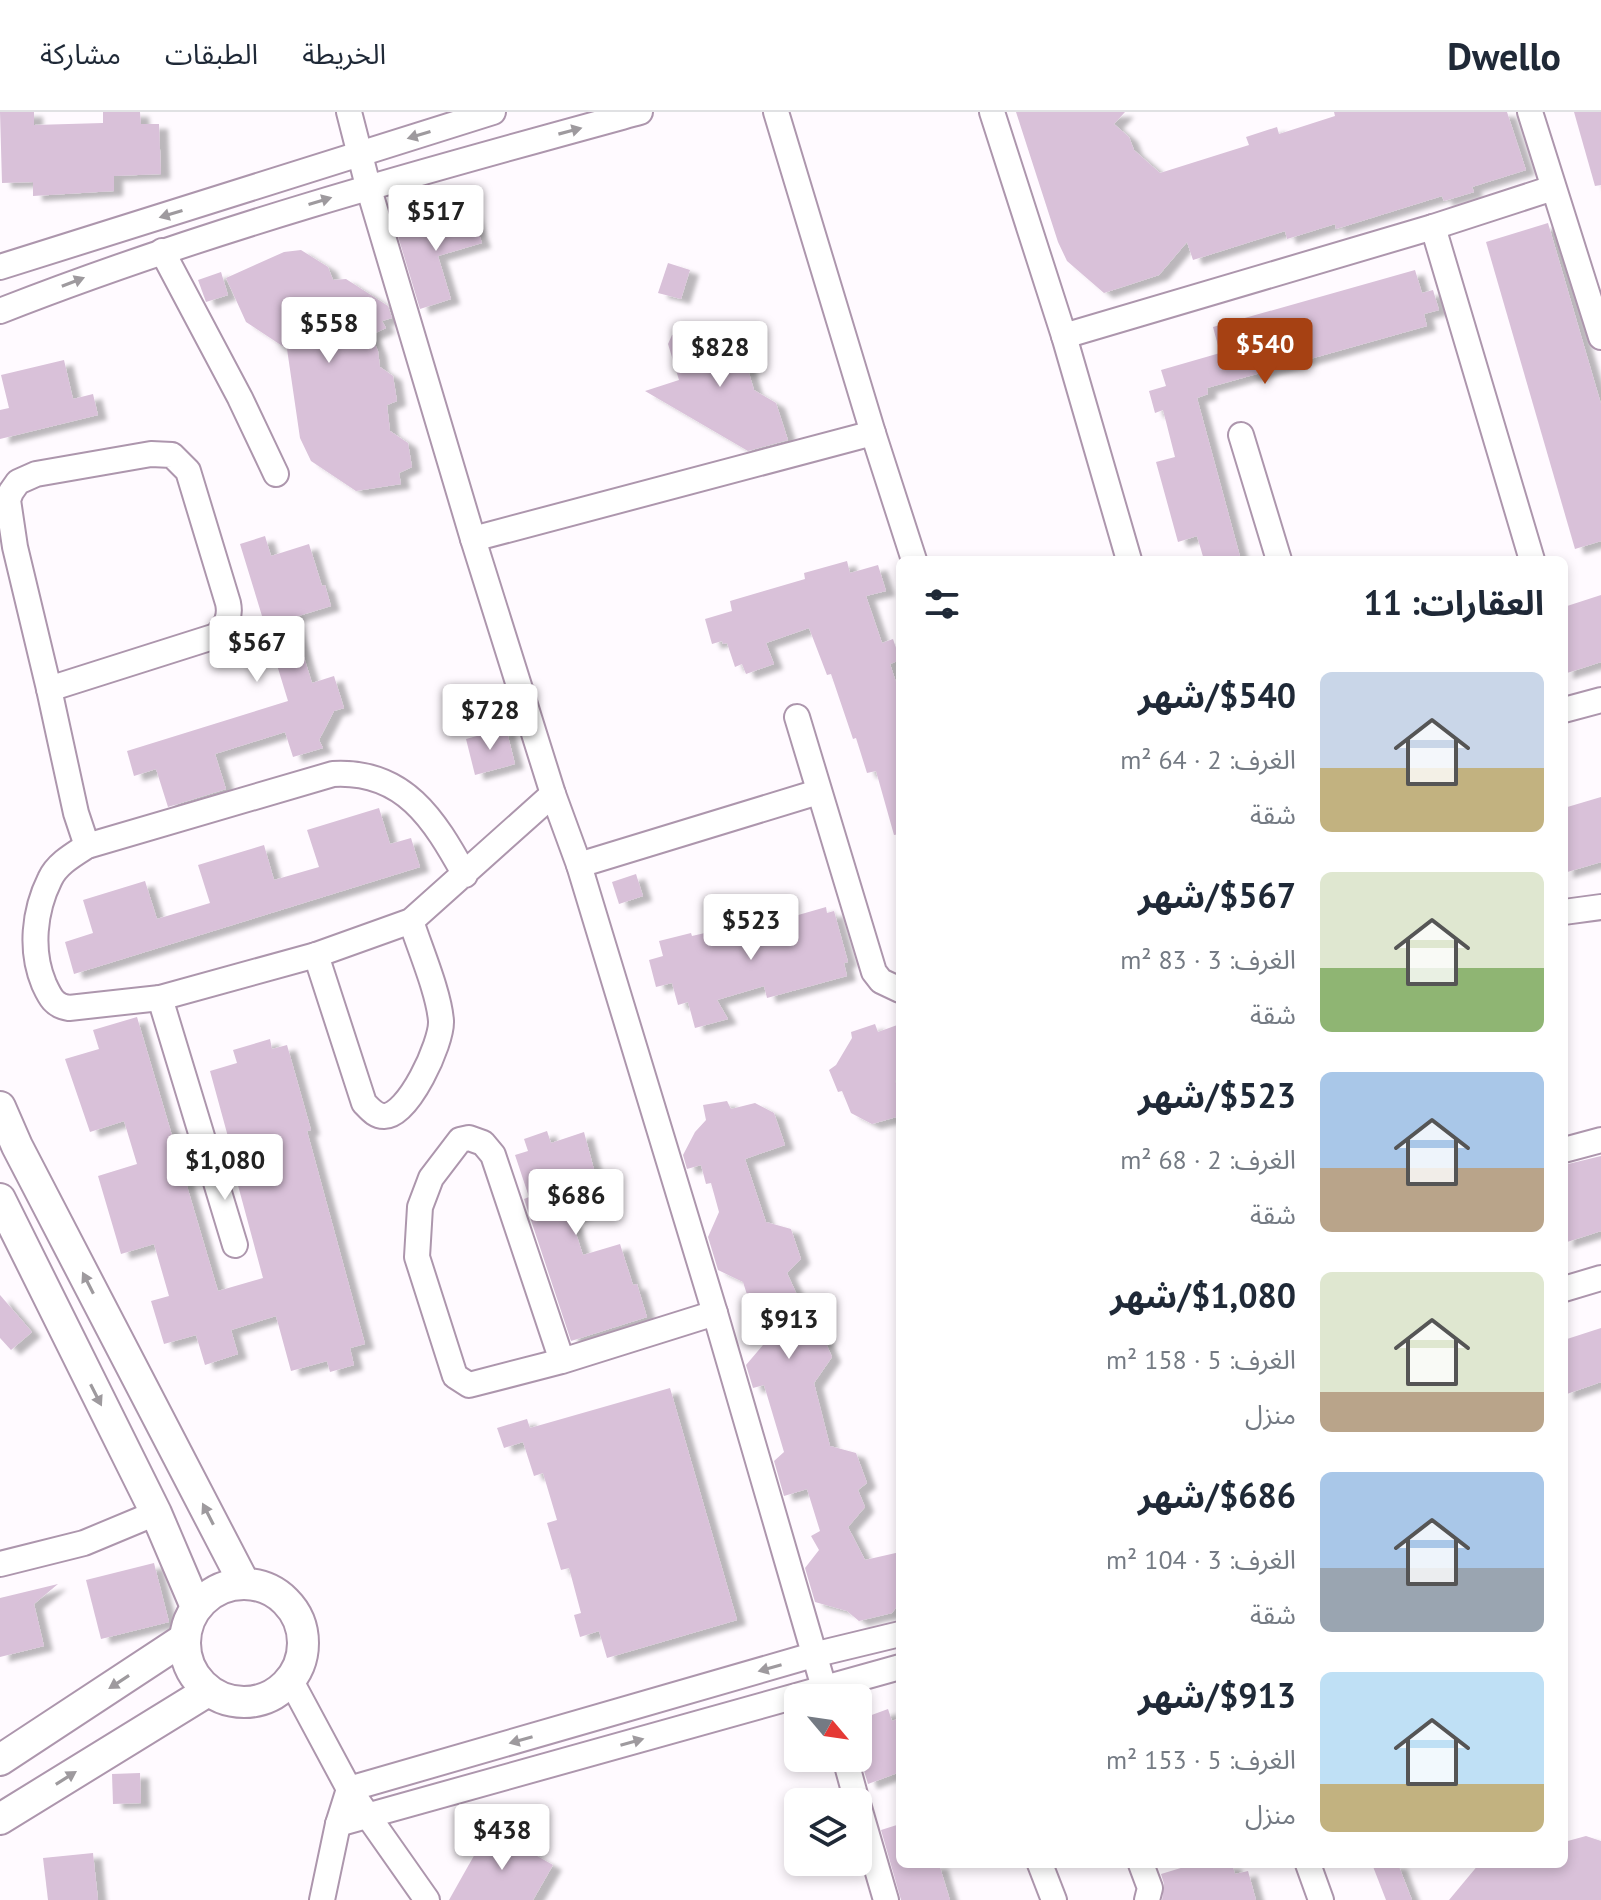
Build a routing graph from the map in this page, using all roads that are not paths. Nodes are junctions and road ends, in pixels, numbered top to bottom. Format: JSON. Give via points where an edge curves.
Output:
{"nodes":[{"id":1,"x":349,"y":112,"type":"edge"},
{"id":2,"x":493,"y":112,"type":"edge"},
{"id":3,"x":640,"y":112,"type":"edge"},
{"id":4,"x":776,"y":112,"type":"edge"},
{"id":5,"x":992,"y":112,"type":"edge"},
{"id":6,"x":1530,"y":112,"type":"edge"},
{"id":7,"x":360,"y":152,"type":"junction"},
{"id":8,"x":368,"y":186,"type":"junction"},
{"id":9,"x":1553,"y":188,"type":"junction"},
{"id":10,"x":1433,"y":227,"type":"junction"},
{"id":11,"x":162,"y":251,"type":"junction"},
{"id":12,"x":0,"y":267,"type":"edge"},
{"id":13,"x":0,"y":311,"type":"edge"},
{"id":14,"x":1064,"y":336,"type":"junction"},
{"id":15,"x":1601,"y":337,"type":"edge"},
{"id":16,"x":873,"y":433,"type":"junction"},
{"id":17,"x":1241,"y":435,"type":"dead end"},
{"id":18,"x":276,"y":474,"type":"dead end"},
{"id":19,"x":473,"y":539,"type":"junction"},
{"id":20,"x":913,"y":556,"type":"edge"},
{"id":21,"x":1128,"y":556,"type":"edge"},
{"id":22,"x":1278,"y":556,"type":"edge"},
{"id":23,"x":1531,"y":556,"type":"edge"},
{"id":24,"x":49,"y":689,"type":"junction"},
{"id":25,"x":1601,"y":700,"type":"edge"},
{"id":26,"x":1568,"y":709,"type":"edge"},
{"id":27,"x":797,"y":717,"type":"dead end"},
{"id":28,"x":818,"y":792,"type":"junction"},
{"id":29,"x":553,"y":794,"type":"junction"},
{"id":30,"x":87,"y":846,"type":"junction"},
{"id":31,"x":579,"y":865,"type":"junction"},
{"id":32,"x":465,"y":875,"type":"junction"},
{"id":33,"x":1601,"y":907,"type":"edge"},
{"id":34,"x":1568,"y":911,"type":"edge"},
{"id":35,"x":411,"y":921,"type":"junction"},
{"id":36,"x":316,"y":955,"type":"junction"},
{"id":37,"x":896,"y":988,"type":"edge"},
{"id":38,"x":160,"y":998,"type":"junction"},
{"id":39,"x":0,"y":1107,"type":"edge"},
{"id":40,"x":1601,"y":1140,"type":"edge"},
{"id":41,"x":1568,"y":1149,"type":"edge"},
{"id":42,"x":0,"y":1199,"type":"edge"},
{"id":43,"x":235,"y":1245,"type":"dead end"},
{"id":44,"x":1601,"y":1278,"type":"edge"},
{"id":45,"x":1568,"y":1288,"type":"edge"},
{"id":46,"x":715,"y":1313,"type":"junction"},
{"id":47,"x":562,"y":1361,"type":"junction"},
{"id":48,"x":156,"y":1513,"type":"junction"},
{"id":49,"x":0,"y":1564,"type":"edge"},
{"id":50,"x":244,"y":1583,"type":"junction"},
{"id":51,"x":196,"y":1607,"type":"junction"},
{"id":52,"x":896,"y":1635,"type":"edge"},
{"id":53,"x":184,"y":1639,"type":"junction"},
{"id":54,"x":813,"y":1655,"type":"junction"},
{"id":55,"x":896,"y":1668,"type":"edge"},
{"id":56,"x":291,"y":1681,"type":"junction"},
{"id":57,"x":822,"y":1684,"type":"edge"},
{"id":58,"x":849,"y":1684,"type":"edge"},
{"id":59,"x":208,"y":1691,"type":"junction"},
{"id":60,"x":784,"y":1703,"type":"edge"},
{"id":61,"x":0,"y":1760,"type":"edge"},
{"id":62,"x":349,"y":1789,"type":"junction"},
{"id":63,"x":368,"y":1817,"type":"junction"},
{"id":64,"x":0,"y":1819,"type":"edge"},
{"id":65,"x":338,"y":1824,"type":"junction"},
{"id":66,"x":872,"y":1852,"type":"edge"},
{"id":67,"x":1042,"y":1868,"type":"edge"},
{"id":68,"x":1142,"y":1868,"type":"edge"},
{"id":69,"x":1309,"y":1868,"type":"edge"},
{"id":70,"x":322,"y":1900,"type":"edge"},
{"id":71,"x":427,"y":1900,"type":"edge"},
{"id":72,"x":886,"y":1900,"type":"edge"},
{"id":73,"x":1054,"y":1900,"type":"edge"},
{"id":74,"x":1147,"y":1900,"type":"edge"},
{"id":75,"x":1321,"y":1900,"type":"edge"}],
"edges":[{"from":1,"to":7,"type":"street"},
{"from":2,"to":7,"type":"street","one_way":true},
{"from":8,"to":3,"type":"street","one_way":true},
{"from":4,"to":16,"type":"street"},
{"from":5,"to":14,"type":"street"},
{"from":6,"to":9,"type":"street"},
{"from":7,"to":8,"type":"street"},
{"from":7,"to":12,"type":"street","one_way":true},
{"from":11,"to":8,"type":"street","one_way":true},
{"from":8,"to":19,"type":"street"},
{"from":9,"to":10,"type":"street"},
{"from":9,"to":15,"type":"street"},
{"from":10,"to":14,"type":"street"},
{"from":10,"to":23,"type":"street"},
{"from":13,"to":11,"type":"street","one_way":true},
{"from":11,"to":18,"type":"street"},
{"from":14,"to":21,"type":"street"},
{"from":16,"to":19,"type":"street"},
{"from":16,"to":20,"type":"street"},
{"from":17,"to":22,"type":"street"},
{"from":19,"to":29,"type":"street"},
{"from":24,"to":24,"type":"street","via":[[216,636],[224,628],[228,603],[188,471],[172,455],[36,474],[18,482],[11,492],[15,547]]},
{"from":24,"to":30,"type":"street"},
{"from":25,"to":26,"type":"street"},
{"from":27,"to":28,"type":"street"},
{"from":28,"to":31,"type":"street"},
{"from":28,"to":37,"type":"street","via":[[874,972]]},
{"from":29,"to":31,"type":"street"},
{"from":29,"to":32,"type":"street"},
{"from":30,"to":32,"type":"street","via":[[333,774],[355,773],[381,779],[418,802]]},
{"from":30,"to":38,"type":"street","via":[[51,876],[42,900],[36,954],[47,990],[60,1007],[69,1008]]},
{"from":31,"to":46,"type":"street"},
{"from":32,"to":35,"type":"street"},
{"from":33,"to":34,"type":"street"},
{"from":35,"to":36,"type":"street"},
{"from":35,"to":36,"type":"street","via":[[437,1002],[439,1043],[409,1098],[387,1117],[364,1103]]},
{"from":36,"to":38,"type":"street"},
{"from":38,"to":43,"type":"street"},
{"from":50,"to":39,"type":"street","one_way":true},
{"from":40,"to":41,"type":"street"},
{"from":42,"to":48,"type":"street","one_way":true},
{"from":44,"to":45,"type":"street"},
{"from":46,"to":47,"type":"street"},
{"from":46,"to":54,"type":"street"},
{"from":47,"to":47,"type":"street","via":[[493,1155],[483,1143],[460,1140],[431,1178],[417,1236],[417,1257],[455,1376],[469,1385]]},
{"from":48,"to":49,"type":"street","via":[[84,1543]]},
{"from":48,"to":51,"type":"street"},
{"from":50,"to":51,"type":"street","via":[[218,1590]]},
{"from":50,"to":56,"type":"street","via":[[276,1592],[298,1617],[303,1650]]},
{"from":51,"to":53,"type":"street"},
{"from":52,"to":54,"type":"street"},
{"from":53,"to":59,"type":"street","via":[[194,1677]]},
{"from":53,"to":61,"type":"street","one_way":true},
{"from":54,"to":57,"type":"street"},
{"from":54,"to":62,"type":"street","one_way":true},
{"from":55,"to":58,"type":"street"},
{"from":56,"to":59,"type":"street","via":[[260,1701],[224,1700]]},
{"from":56,"to":62,"type":"street"},
{"from":64,"to":59,"type":"street","one_way":true},
{"from":63,"to":60,"type":"street","one_way":true},
{"from":62,"to":63,"type":"street"},
{"from":62,"to":65,"type":"street"},
{"from":63,"to":65,"type":"street"},
{"from":63,"to":71,"type":"street"},
{"from":65,"to":70,"type":"street"},
{"from":66,"to":72,"type":"street"},
{"from":67,"to":73,"type":"street"},
{"from":68,"to":74,"type":"street","via":[[1150,1888]]},
{"from":69,"to":75,"type":"street"}]}
